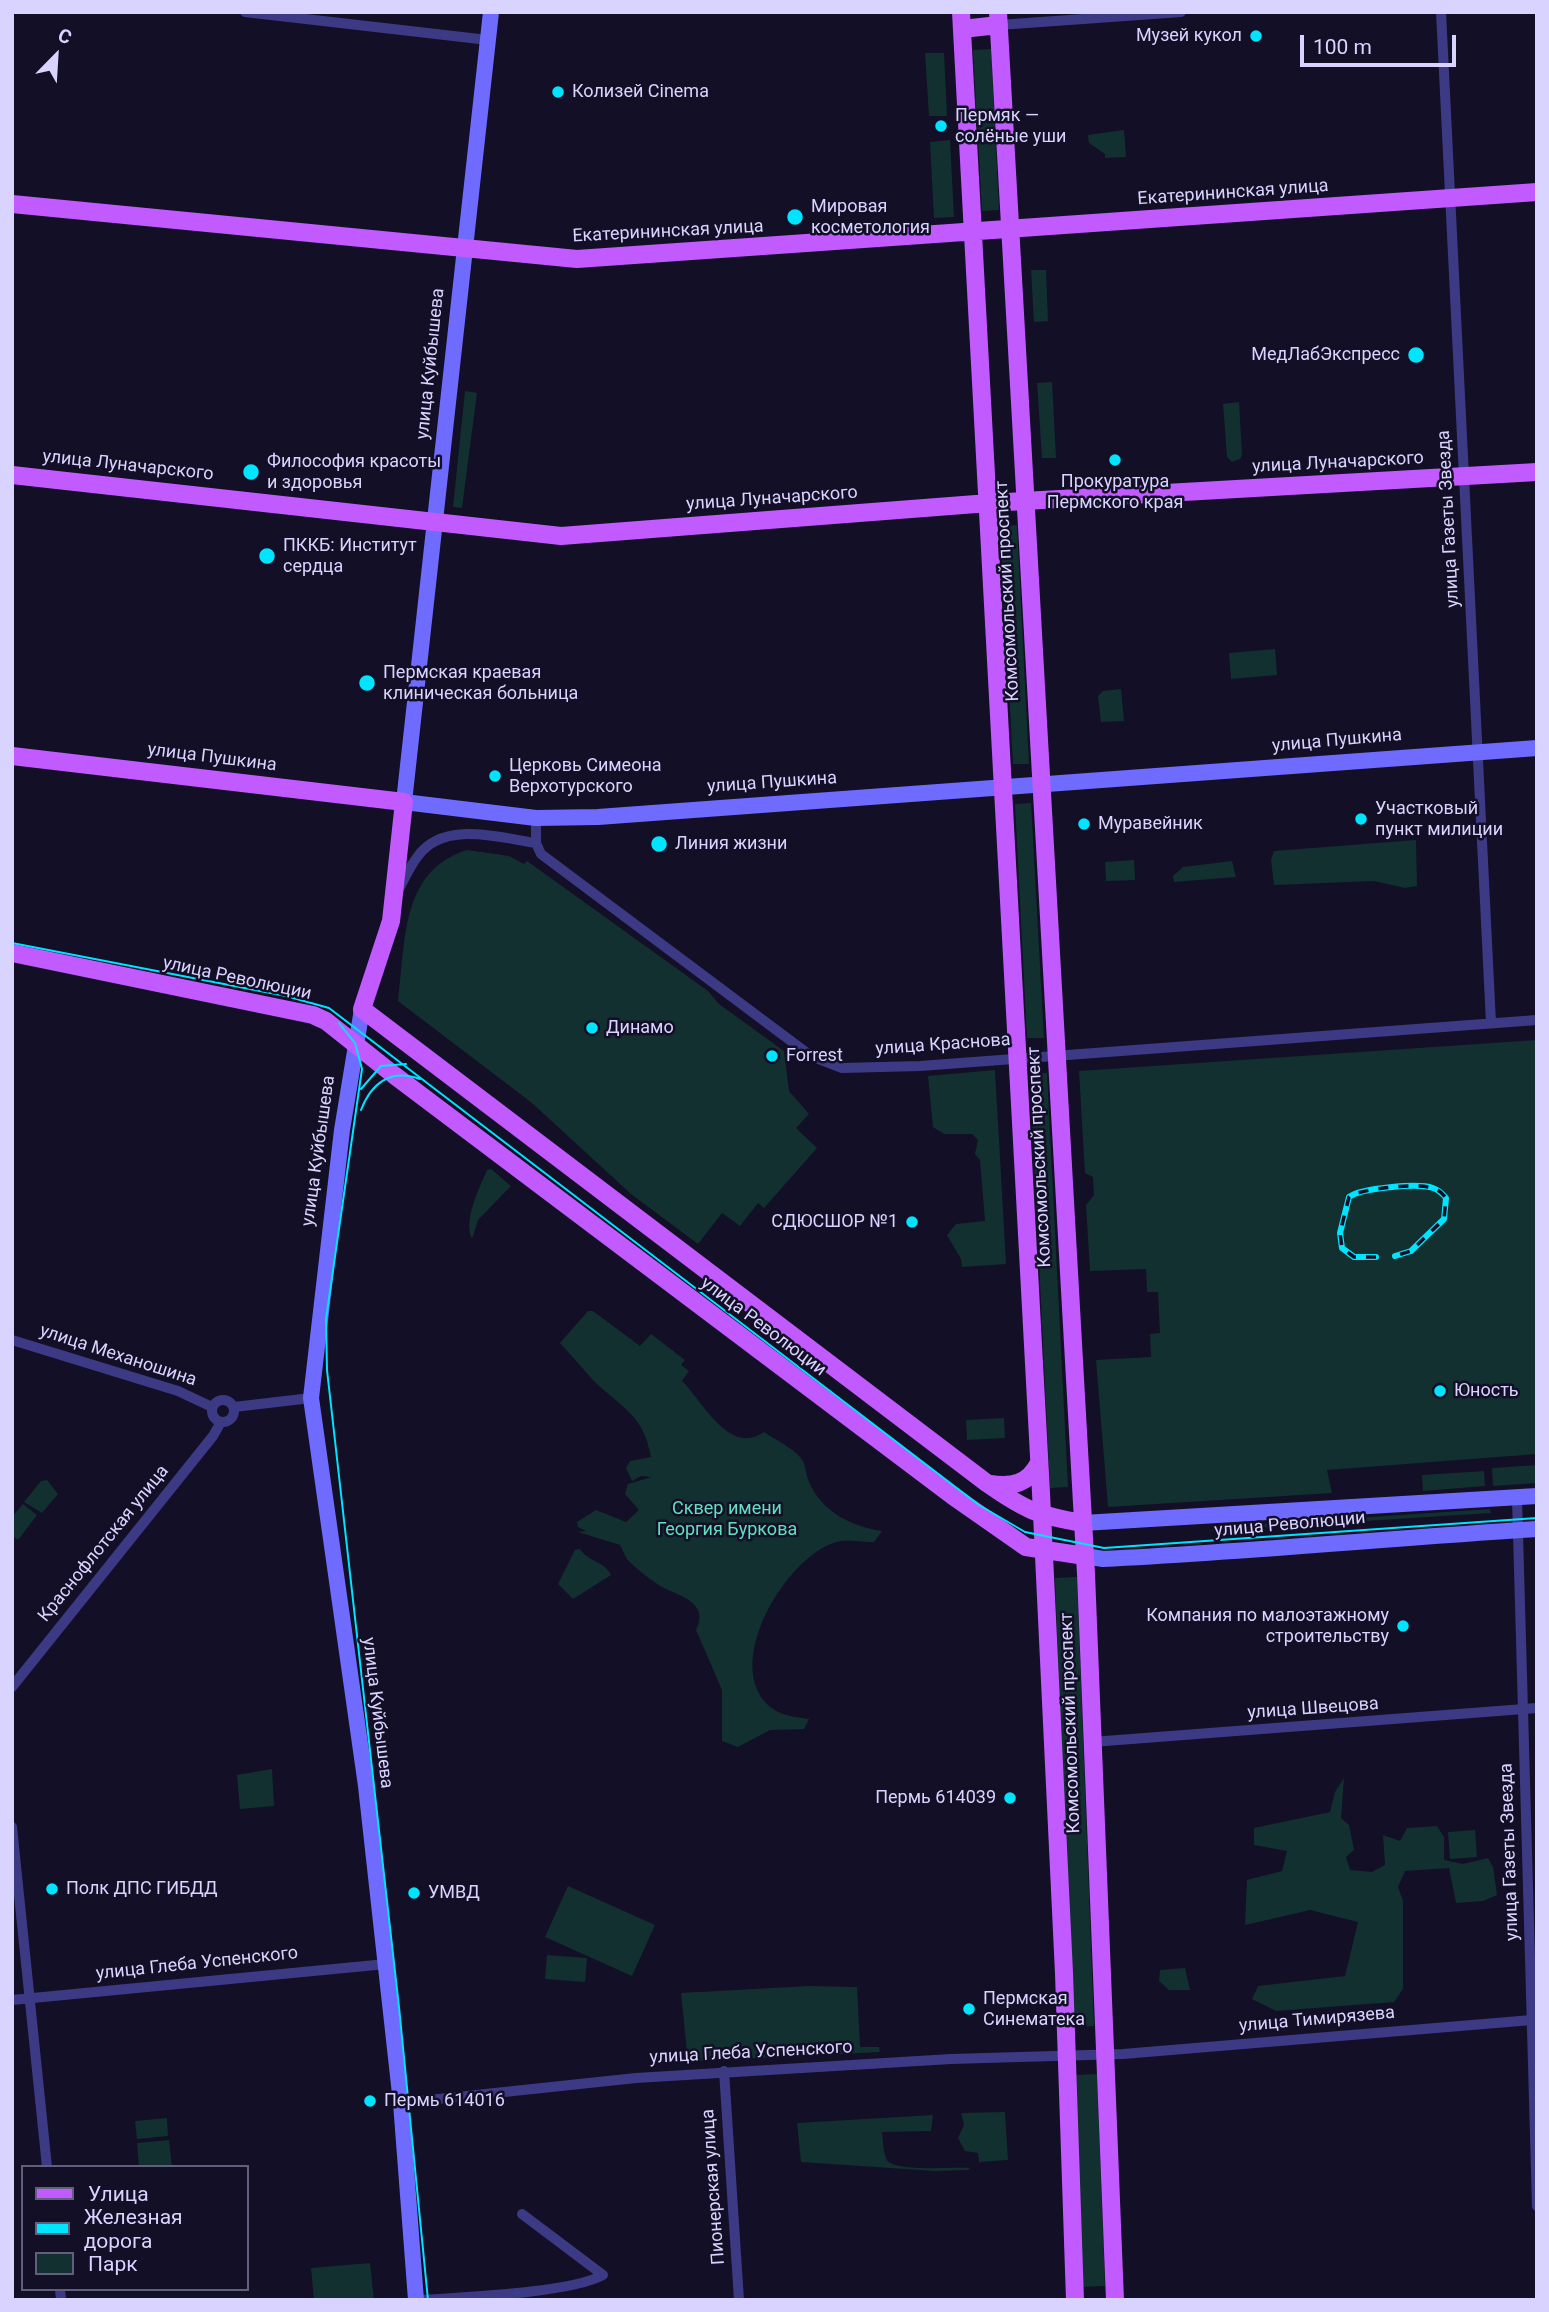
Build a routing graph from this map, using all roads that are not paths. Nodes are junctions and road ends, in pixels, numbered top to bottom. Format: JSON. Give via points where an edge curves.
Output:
{"nodes":[{"id":1,"x":245,"y":12,"type":"edge"},
{"id":2,"x":491,"y":12,"type":"edge"},
{"id":3,"x":1181,"y":12,"type":"edge"},
{"id":4,"x":1441,"y":12,"type":"edge"},
{"id":5,"x":999,"y":19,"type":"edge"},
{"id":6,"x":962,"y":21,"type":"edge"},
{"id":7,"x":488,"y":40,"type":"junction"},
{"id":8,"x":1537,"y":192,"type":"edge"},
{"id":9,"x":1450,"y":198,"type":"junction"},
{"id":10,"x":12,"y":204,"type":"edge"},
{"id":11,"x":1010,"y":230,"type":"junction"},
{"id":12,"x":973,"y":232,"type":"junction"},
{"id":13,"x":464,"y":250,"type":"junction"},
{"id":14,"x":1537,"y":472,"type":"edge"},
{"id":15,"x":12,"y":475,"type":"edge"},
{"id":16,"x":1464,"y":476,"type":"junction"},
{"id":17,"x":1024,"y":502,"type":"junction"},
{"id":18,"x":989,"y":503,"type":"junction"},
{"id":19,"x":435,"y":523,"type":"junction"},
{"id":20,"x":1537,"y":748,"type":"edge"},
{"id":21,"x":1478,"y":752,"type":"junction"},
{"id":22,"x":12,"y":756,"type":"edge"},
{"id":23,"x":1040,"y":784,"type":"junction"},
{"id":24,"x":1003,"y":786,"type":"junction"},
{"id":25,"x":404,"y":802,"type":"junction"},
{"id":26,"x":536,"y":818,"type":"junction"},
{"id":27,"x":536,"y":843,"type":"junction"},
{"id":28,"x":394,"y":898,"type":"junction"},
{"id":29,"x":12,"y":953,"type":"edge"},
{"id":30,"x":362,"y":1009,"type":"junction"},
{"id":31,"x":1537,"y":1020,"type":"edge"},
{"id":32,"x":1490,"y":1023,"type":"junction"},
{"id":33,"x":355,"y":1043,"type":"junction"},
{"id":34,"x":1056,"y":1054,"type":"junction"},
{"id":35,"x":1018,"y":1057,"type":"junction"},
{"id":36,"x":12,"y":1340,"type":"edge"},
{"id":37,"x":311,"y":1398,"type":"junction"},
{"id":38,"x":212,"y":1407,"type":"junction"},
{"id":39,"x":234,"y":1407,"type":"junction"},
{"id":40,"x":221,"y":1422,"type":"junction"},
{"id":41,"x":1039,"y":1462,"type":"junction"},
{"id":42,"x":988,"y":1484,"type":"junction"},
{"id":43,"x":1537,"y":1496,"type":"edge"},
{"id":44,"x":1517,"y":1497,"type":"junction"},
{"id":45,"x":1042,"y":1516,"type":"junction"},
{"id":46,"x":1083,"y":1523,"type":"junction"},
{"id":47,"x":1537,"y":1529,"type":"edge"},
{"id":48,"x":1518,"y":1530,"type":"junction"},
{"id":49,"x":1043,"y":1549,"type":"junction"},
{"id":50,"x":1085,"y":1556,"type":"junction"},
{"id":51,"x":12,"y":1687,"type":"edge"},
{"id":52,"x":1524,"y":1709,"type":"junction"},
{"id":53,"x":1537,"y":1709,"type":"edge"},
{"id":54,"x":1092,"y":1742,"type":"junction"},
{"id":55,"x":12,"y":1827,"type":"edge"},
{"id":56,"x":386,"y":1964,"type":"junction"},
{"id":57,"x":32,"y":1998,"type":"junction"},
{"id":58,"x":12,"y":2000,"type":"edge"},
{"id":59,"x":1532,"y":2020,"type":"junction"},
{"id":60,"x":1105,"y":2054,"type":"junction"},
{"id":61,"x":1066,"y":2056,"type":"junction"},
{"id":62,"x":724,"y":2071,"type":"junction"},
{"id":63,"x":401,"y":2103,"type":"junction"},
{"id":64,"x":47,"y":2165,"type":"edge"},
{"id":65,"x":1537,"y":2206,"type":"edge"},
{"id":66,"x":522,"y":2214,"type":"dead end"},
{"id":67,"x":416,"y":2300,"type":"edge"},
{"id":68,"x":422,"y":2300,"type":"edge"},
{"id":69,"x":739,"y":2300,"type":"edge"},
{"id":70,"x":1075,"y":2300,"type":"edge"},
{"id":71,"x":1115,"y":2300,"type":"edge"}],
"edges":[{"from":1,"to":7,"type":"street"},
{"from":2,"to":7,"type":"main road","name":"улица Куйбышева"},
{"from":3,"to":5,"type":"street"},
{"from":4,"to":9,"type":"street","name":"улица Газеты Звезда"},
{"from":5,"to":6,"type":"main road"},
{"from":5,"to":11,"type":"main road","name":"Комсомольский проспект"},
{"from":6,"to":12,"type":"main road","name":"Комсомольский проспект"},
{"from":7,"to":13,"type":"main road","name":"улица Куйбышева"},
{"from":8,"to":9,"type":"main road","name":"Екатерининская улица"},
{"from":9,"to":11,"type":"main road","name":"Екатерининская улица"},
{"from":9,"to":16,"type":"street","name":"улица Газеты Звезда"},
{"from":10,"to":13,"type":"main road","name":"Екатерининская улица"},
{"from":11,"to":12,"type":"main road","name":"Екатерининская улица"},
{"from":11,"to":17,"type":"main road","name":"Комсомольский проспект"},
{"from":12,"to":13,"type":"main road","name":"Екатерининская улица","via":[[592,259]]},
{"from":12,"to":18,"type":"main road","name":"Комсомольский проспект"},
{"from":13,"to":19,"type":"main road","name":"улица Куйбышева"},
{"from":14,"to":16,"type":"main road","name":"улица Луначарского"},
{"from":15,"to":19,"type":"main road","name":"улица Луначарского"},
{"from":16,"to":17,"type":"main road","name":"улица Луначарского"},
{"from":16,"to":21,"type":"street","name":"улица Газеты Звезда"},
{"from":17,"to":18,"type":"main road","name":"улица Луначарского"},
{"from":17,"to":23,"type":"main road","name":"Комсомольский проспект"},
{"from":18,"to":19,"type":"main road","name":"улица Луначарского","via":[[582,535],[542,536]]},
{"from":18,"to":24,"type":"main road","name":"Комсомольский проспект"},
{"from":19,"to":25,"type":"main road","name":"улица Куйбышева"},
{"from":20,"to":21,"type":"main road","name":"улица Пушкина"},
{"from":21,"to":23,"type":"main road","name":"улица Пушкина"},
{"from":21,"to":32,"type":"street","name":"улица Газеты Звезда"},
{"from":22,"to":25,"type":"main road","name":"улица Пушкина"},
{"from":23,"to":24,"type":"main road","name":"улица Пушкина"},
{"from":23,"to":34,"type":"main road","name":"Комсомольский проспект"},
{"from":24,"to":26,"type":"main road","name":"улица Пушкина"},
{"from":24,"to":35,"type":"main road","name":"Комсомольский проспект"},
{"from":25,"to":26,"type":"main road","name":"улица Пушкина"},
{"from":25,"to":28,"type":"main road","name":"улица Куйбышева"},
{"from":26,"to":27,"type":"street"},
{"from":27,"to":28,"type":"street","via":[[489,835],[444,837],[419,854]]},
{"from":27,"to":35,"type":"street","name":"улица Краснова","via":[[541,854],[653,939],[811,1056],[829,1064],[883,1068]]},
{"from":28,"to":30,"type":"main road","name":"улица Куйбышева","via":[[387,938]]},
{"from":29,"to":33,"type":"main road","name":"улица Революции","via":[[313,1015]]},
{"from":30,"to":33,"type":"main road","name":"улица Куйбышева"},
{"from":30,"to":42,"type":"main road","name":"улица Революции"},
{"from":31,"to":32,"type":"street","name":"улица Краснова"},
{"from":32,"to":34,"type":"street","name":"улица Краснова"},
{"from":33,"to":37,"type":"main road","name":"улица Куйбышева"},
{"from":33,"to":49,"type":"main road","name":"улица Революции","via":[[953,1496],[1026,1547]]},
{"from":34,"to":35,"type":"street","name":"улица Краснова"},
{"from":34,"to":46,"type":"main road","name":"Комсомольский проспект"},
{"from":35,"to":41,"type":"main road","name":"Комсомольский проспект"},
{"from":36,"to":38,"type":"street","name":"улица Механошина","via":[[178,1391]]},
{"from":37,"to":39,"type":"street","name":"улица Механошина"},
{"from":37,"to":56,"type":"main road","name":"улица Куйбышева"},
{"from":38,"to":39,"type":"street","name":"улица Механошина","via":[[221,1399]]},
{"from":38,"to":40,"type":"street","name":"улица Механошина","via":[[214,1418]]},
{"from":39,"to":40,"type":"street","via":[[231,1418]]},
{"from":40,"to":51,"type":"street","name":"Краснофлотская улица"},
{"from":41,"to":42,"type":"main road","via":[[1033,1473],[1012,1486]]},
{"from":41,"to":45,"type":"main road","name":"Комсомольский проспект"},
{"from":42,"to":45,"type":"main road","name":"улица Революции"},
{"from":43,"to":44,"type":"main road","name":"улица Революции"},
{"from":44,"to":46,"type":"main road","name":"улица Революции"},
{"from":44,"to":48,"type":"street","name":"улица Газеты Звезда"},
{"from":45,"to":46,"type":"main road","name":"улица Революции"},
{"from":45,"to":49,"type":"main road","name":"Комсомольский проспект"},
{"from":46,"to":50,"type":"main road","name":"Комсомольский проспект"},
{"from":47,"to":48,"type":"main road","name":"улица Революции"},
{"from":48,"to":50,"type":"main road","name":"улица Революции","via":[[1222,1553]]},
{"from":48,"to":52,"type":"street","name":"улица Газеты Звезда"},
{"from":49,"to":50,"type":"main road","name":"улица Революции"},
{"from":49,"to":61,"type":"main road","name":"Комсомольский проспект"},
{"from":50,"to":54,"type":"main road","name":"Комсомольский проспект"},
{"from":52,"to":53,"type":"street","name":"улица Швецова"},
{"from":52,"to":54,"type":"street","name":"улица Швецова"},
{"from":52,"to":59,"type":"street","name":"улица Газеты Звезда"},
{"from":54,"to":60,"type":"main road","name":"Комсомольский проспект"},
{"from":55,"to":57,"type":"street"},
{"from":56,"to":57,"type":"street","name":"улица Глеба Успенского"},
{"from":56,"to":63,"type":"main road","name":"улица Куйбышева"},
{"from":57,"to":58,"type":"street","name":"улица Глеба Успенского"},
{"from":57,"to":64,"type":"street"},
{"from":59,"to":60,"type":"street","name":"улица Тимирязева"},
{"from":59,"to":65,"type":"street","name":"улица Газеты Звезда"},
{"from":60,"to":61,"type":"street","name":"улица Глеба Успенского"},
{"from":60,"to":71,"type":"main road","name":"Комсомольский проспект"},
{"from":61,"to":62,"type":"street","name":"улица Глеба Успенского"},
{"from":61,"to":70,"type":"main road","name":"Комсомольский проспект"},
{"from":62,"to":63,"type":"street","name":"улица Глеба Успенского"},
{"from":62,"to":69,"type":"street","name":"Пионерская улица"},
{"from":63,"to":67,"type":"main road","name":"улица Куйбышева"},
{"from":66,"to":68,"type":"street","via":[[603,2275],[568,2285]]}]}
